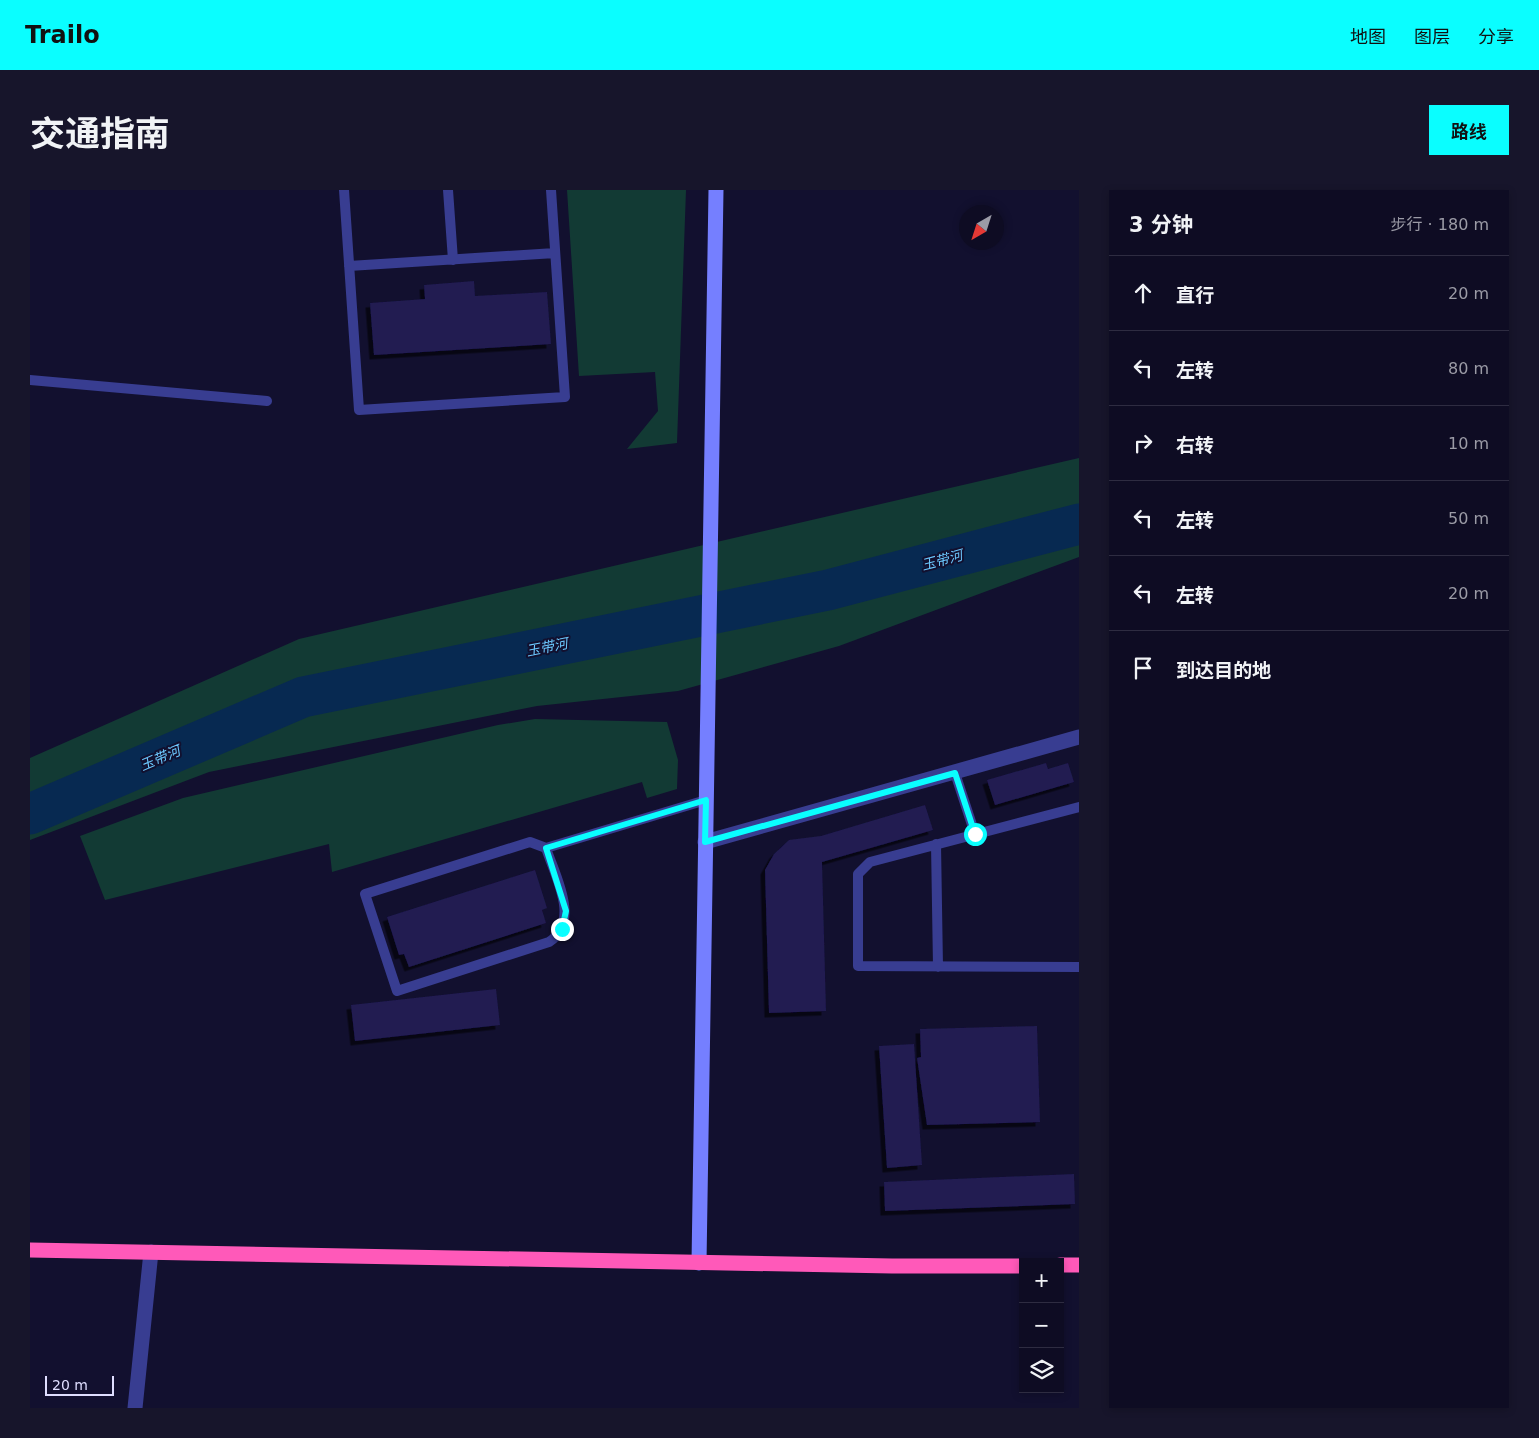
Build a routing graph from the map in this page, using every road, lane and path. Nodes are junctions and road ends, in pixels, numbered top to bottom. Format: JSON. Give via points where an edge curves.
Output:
{"nodes":[{"id":1,"x":344,"y":190,"type":"edge"},
{"id":2,"x":448,"y":190,"type":"edge"},
{"id":3,"x":550,"y":190,"type":"edge"},
{"id":4,"x":716,"y":190,"type":"edge"},
{"id":5,"x":555,"y":253,"type":"junction"},
{"id":6,"x":453,"y":260,"type":"junction"},
{"id":7,"x":349,"y":266,"type":"junction"},
{"id":8,"x":30,"y":380,"type":"edge"},
{"id":9,"x":267,"y":400,"type":"dead end"},
{"id":10,"x":1079,"y":737,"type":"edge"},
{"id":11,"x":955,"y":773,"type":"junction"},
{"id":12,"x":706,"y":800,"type":"junction"},
{"id":13,"x":1079,"y":806,"type":"edge"},
{"id":14,"x":975,"y":834,"type":"junction"},
{"id":15,"x":705,"y":842,"type":"junction"},
{"id":16,"x":936,"y":844,"type":"junction"},
{"id":17,"x":546,"y":848,"type":"junction"},
{"id":18,"x":938,"y":966,"type":"junction"},
{"id":19,"x":1079,"y":967,"type":"edge"},
{"id":20,"x":30,"y":1250,"type":"edge"},
{"id":21,"x":151,"y":1252,"type":"junction"},
{"id":22,"x":699,"y":1263,"type":"junction"},
{"id":23,"x":1079,"y":1265,"type":"edge"},
{"id":24,"x":1019,"y":1266,"type":"edge"},
{"id":25,"x":1064,"y":1266,"type":"edge"},
{"id":26,"x":135,"y":1408,"type":"edge"}],
"edges":[{"from":1,"to":7,"type":"lane"},
{"from":2,"to":6,"type":"lane"},
{"from":3,"to":5,"type":"lane"},
{"from":4,"to":12,"type":"street"},
{"from":5,"to":6,"type":"lane"},
{"from":5,"to":7,"type":"lane","via":[[565,398],[359,410]]},
{"from":6,"to":7,"type":"lane"},
{"from":8,"to":9,"type":"lane"},
{"from":10,"to":11,"type":"street"},
{"from":11,"to":14,"type":"lane"},
{"from":11,"to":15,"type":"street"},
{"from":12,"to":15,"type":"street"},
{"from":12,"to":17,"type":"lane"},
{"from":13,"to":14,"type":"lane"},
{"from":14,"to":16,"type":"lane"},
{"from":15,"to":22,"type":"street"},
{"from":16,"to":18,"type":"lane"},
{"from":16,"to":18,"type":"lane","via":[[870,862],[858,874],[858,966]]},
{"from":17,"to":17,"type":"lane","via":[[566,911],[557,937],[397,991],[365,894],[530,842]]},
{"from":18,"to":19,"type":"lane"},
{"from":20,"to":21,"type":"highway"},
{"from":21,"to":22,"type":"highway"},
{"from":21,"to":26,"type":"street"},
{"from":22,"to":24,"type":"highway"},
{"from":23,"to":25,"type":"highway"}]}
